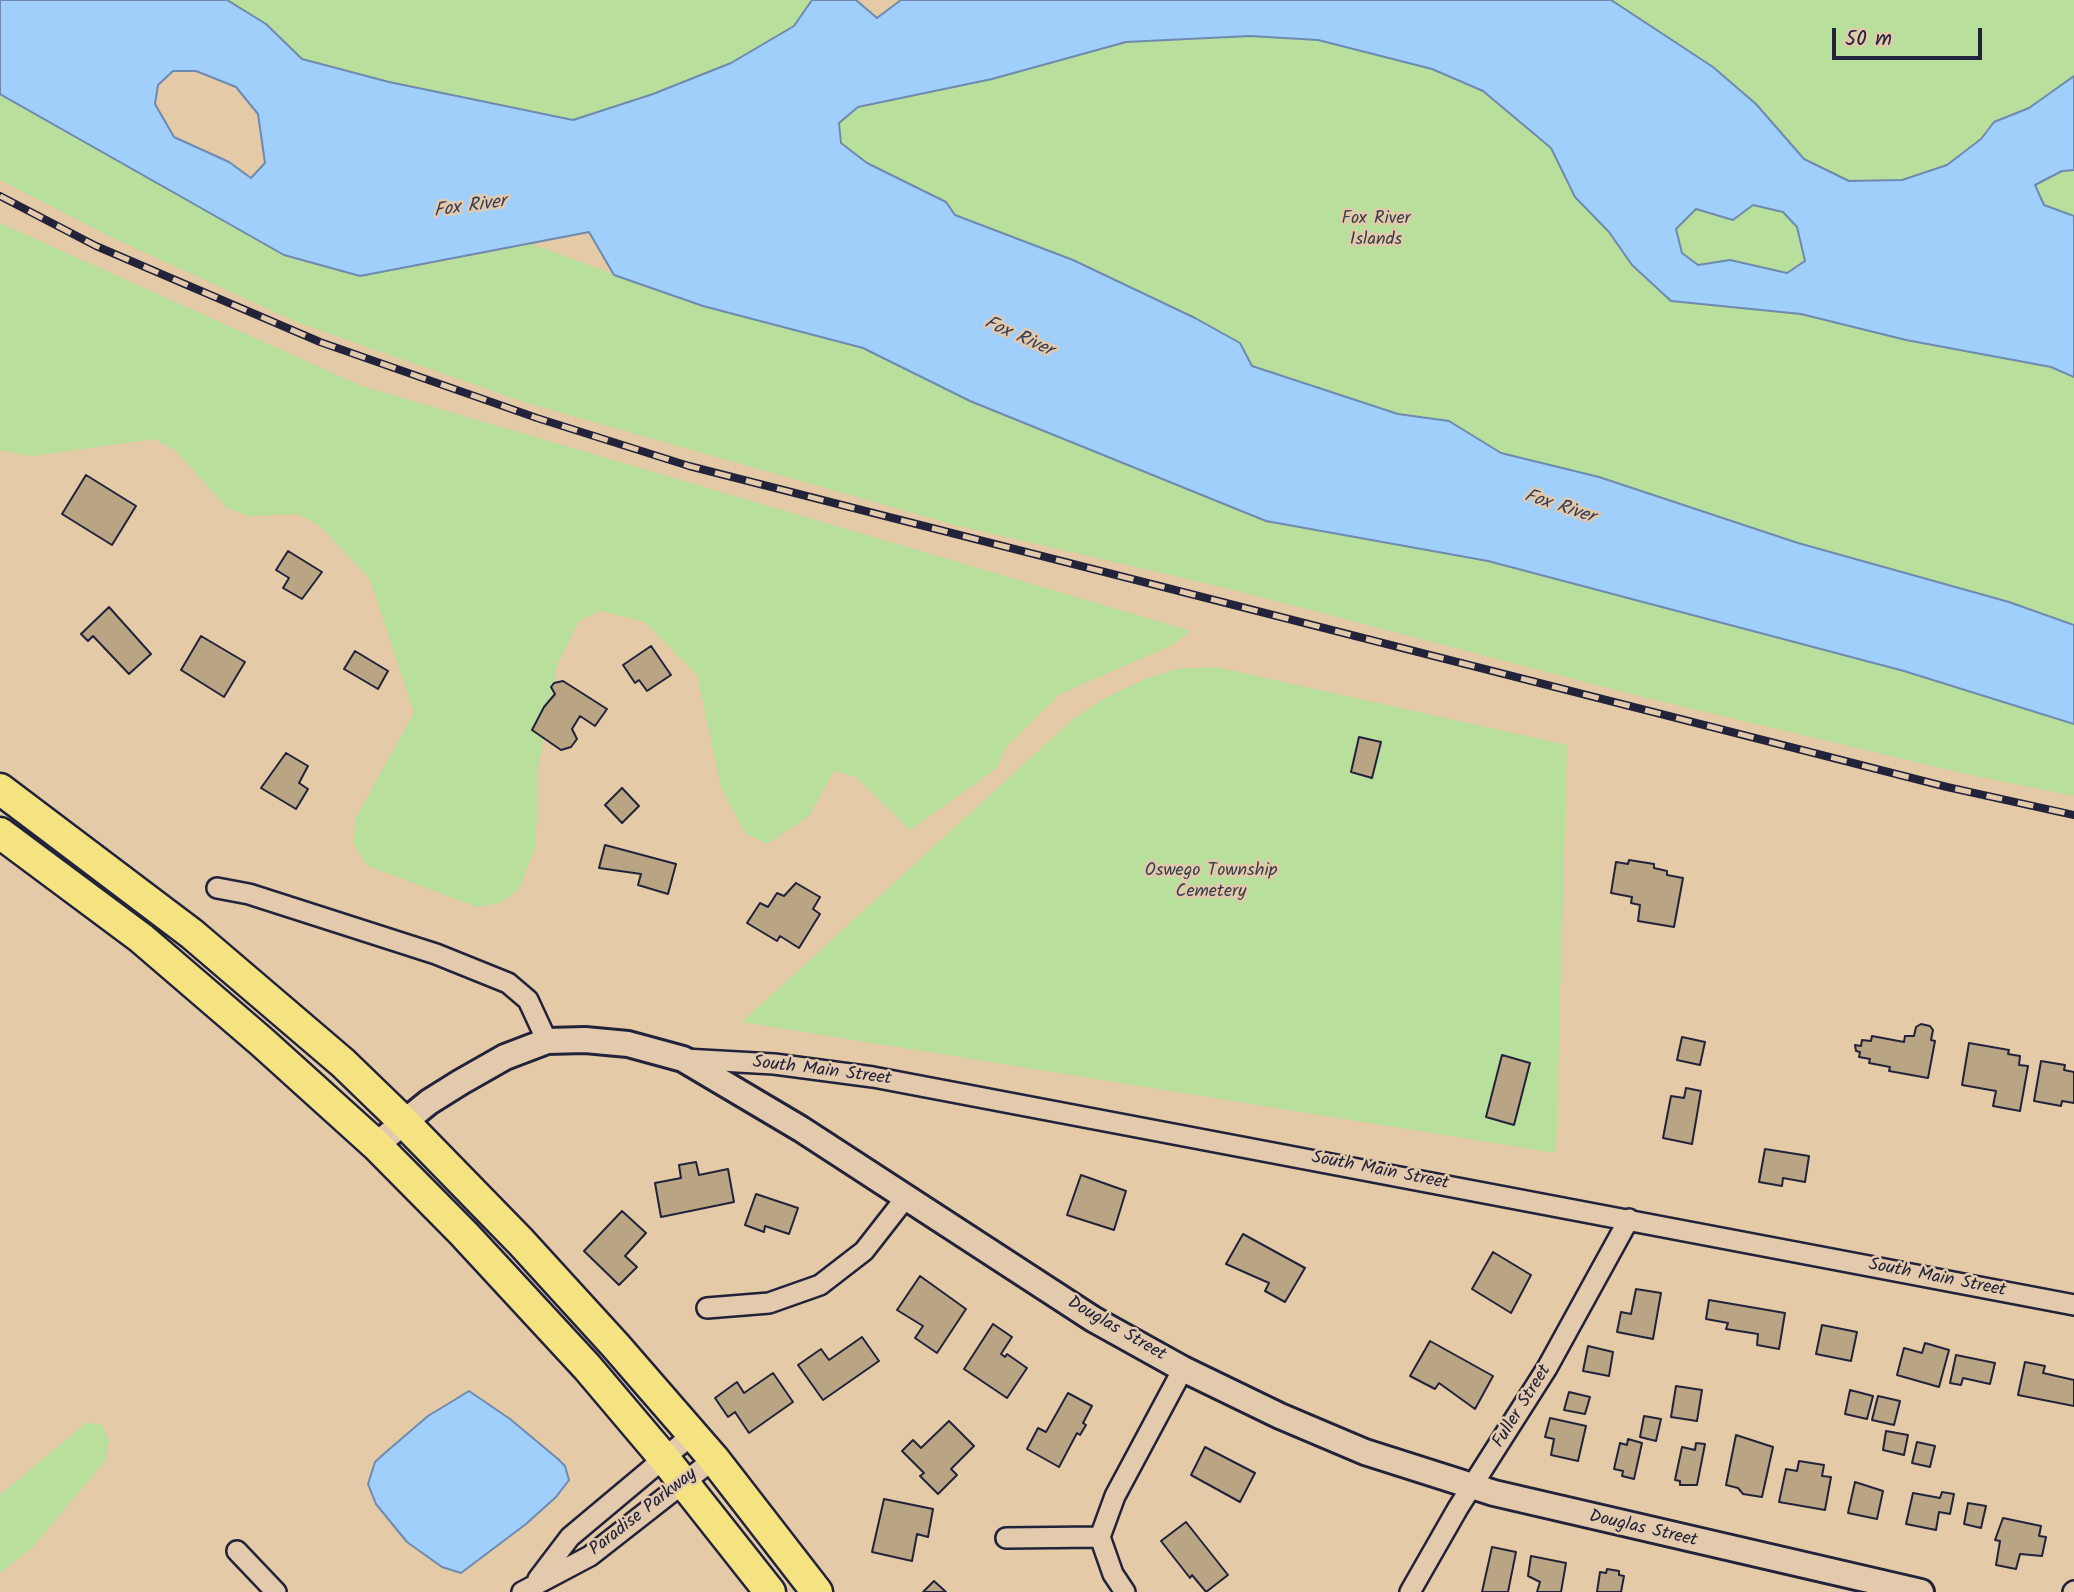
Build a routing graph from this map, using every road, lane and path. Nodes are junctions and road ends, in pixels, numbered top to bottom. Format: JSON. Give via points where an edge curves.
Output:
{"nodes":[{"id":1,"x":0,"y":789,"type":"edge"},
{"id":2,"x":0,"y":833,"type":"edge"},
{"id":3,"x":217,"y":888,"type":"dead end"},
{"id":4,"x":547,"y":1041,"type":"junction"},
{"id":5,"x":682,"y":1059,"type":"junction"},
{"id":6,"x":404,"y":1122,"type":"junction"},
{"id":7,"x":376,"y":1145,"type":"junction"},
{"id":8,"x":906,"y":1196,"type":"junction"},
{"id":9,"x":1629,"y":1219,"type":"junction"},
{"id":10,"x":2074,"y":1305,"type":"edge"},
{"id":11,"x":706,"y":1308,"type":"dead end"},
{"id":12,"x":1182,"y":1369,"type":"junction"},
{"id":13,"x":693,"y":1434,"type":"junction"},
{"id":14,"x":664,"y":1458,"type":"junction"},
{"id":15,"x":713,"y":1459,"type":"junction"},
{"id":16,"x":684,"y":1482,"type":"junction"},
{"id":17,"x":1473,"y":1487,"type":"junction"},
{"id":18,"x":1100,"y":1537,"type":"junction"},
{"id":19,"x":1006,"y":1538,"type":"dead end"},
{"id":20,"x":237,"y":1551,"type":"dead end"},
{"id":21,"x":528,"y":1587,"type":"edge"},
{"id":22,"x":276,"y":1592,"type":"edge"},
{"id":23,"x":769,"y":1592,"type":"edge"},
{"id":24,"x":817,"y":1592,"type":"edge"},
{"id":25,"x":1125,"y":1592,"type":"edge"},
{"id":26,"x":1410,"y":1592,"type":"edge"},
{"id":27,"x":1921,"y":1592,"type":"edge"}],
"edges":[{"from":1,"to":6,"type":"main road","via":[[192,934],[315,1038]]},
{"from":2,"to":7,"type":"main road","via":[[141,938]]},
{"from":3,"to":4,"type":"street","via":[[436,954],[508,983],[528,1000]]},
{"from":4,"to":5,"type":"street","name":"Douglas Street","via":[[628,1044]]},
{"from":4,"to":6,"type":"street","name":"Douglas Street","via":[[505,1057]]},
{"from":5,"to":8,"type":"street","name":"Douglas Street"},
{"from":5,"to":9,"type":"street","name":"South Main Street","via":[[774,1064],[873,1077]]},
{"from":6,"to":7,"type":"street","name":"Douglas Street"},
{"from":6,"to":13,"type":"main road","via":[[522,1242]]},
{"from":7,"to":14,"type":"main road","via":[[511,1285]]},
{"from":8,"to":11,"type":"street","via":[[864,1251],[820,1285],[769,1303]]},
{"from":8,"to":12,"type":"street","name":"Douglas Street","via":[[1093,1319]]},
{"from":9,"to":10,"type":"street","name":"South Main Street"},
{"from":9,"to":17,"type":"street","name":"Fuller Street","via":[[1547,1368]]},
{"from":12,"to":17,"type":"street","name":"Douglas Street","via":[[1365,1452]]},
{"from":12,"to":18,"type":"street","via":[[1115,1496]]},
{"from":13,"to":14,"type":"street","name":"Paradise Parkway"},
{"from":13,"to":15,"type":"main road"},
{"from":14,"to":16,"type":"main road"},
{"from":14,"to":21,"type":"street","name":"Paradise Parkway","via":[[570,1537]]},
{"from":15,"to":16,"type":"street","name":"Paradise Parkway"},
{"from":15,"to":24,"type":"main road"},
{"from":16,"to":21,"type":"street","name":"Paradise Parkway","via":[[590,1556]]},
{"from":16,"to":23,"type":"main road"},
{"from":17,"to":26,"type":"street","name":"Fuller Street"},
{"from":17,"to":27,"type":"street","name":"Douglas Street","via":[[1558,1511]]},
{"from":18,"to":19,"type":"street"},
{"from":18,"to":25,"type":"street"},
{"from":20,"to":22,"type":"street"}]}
